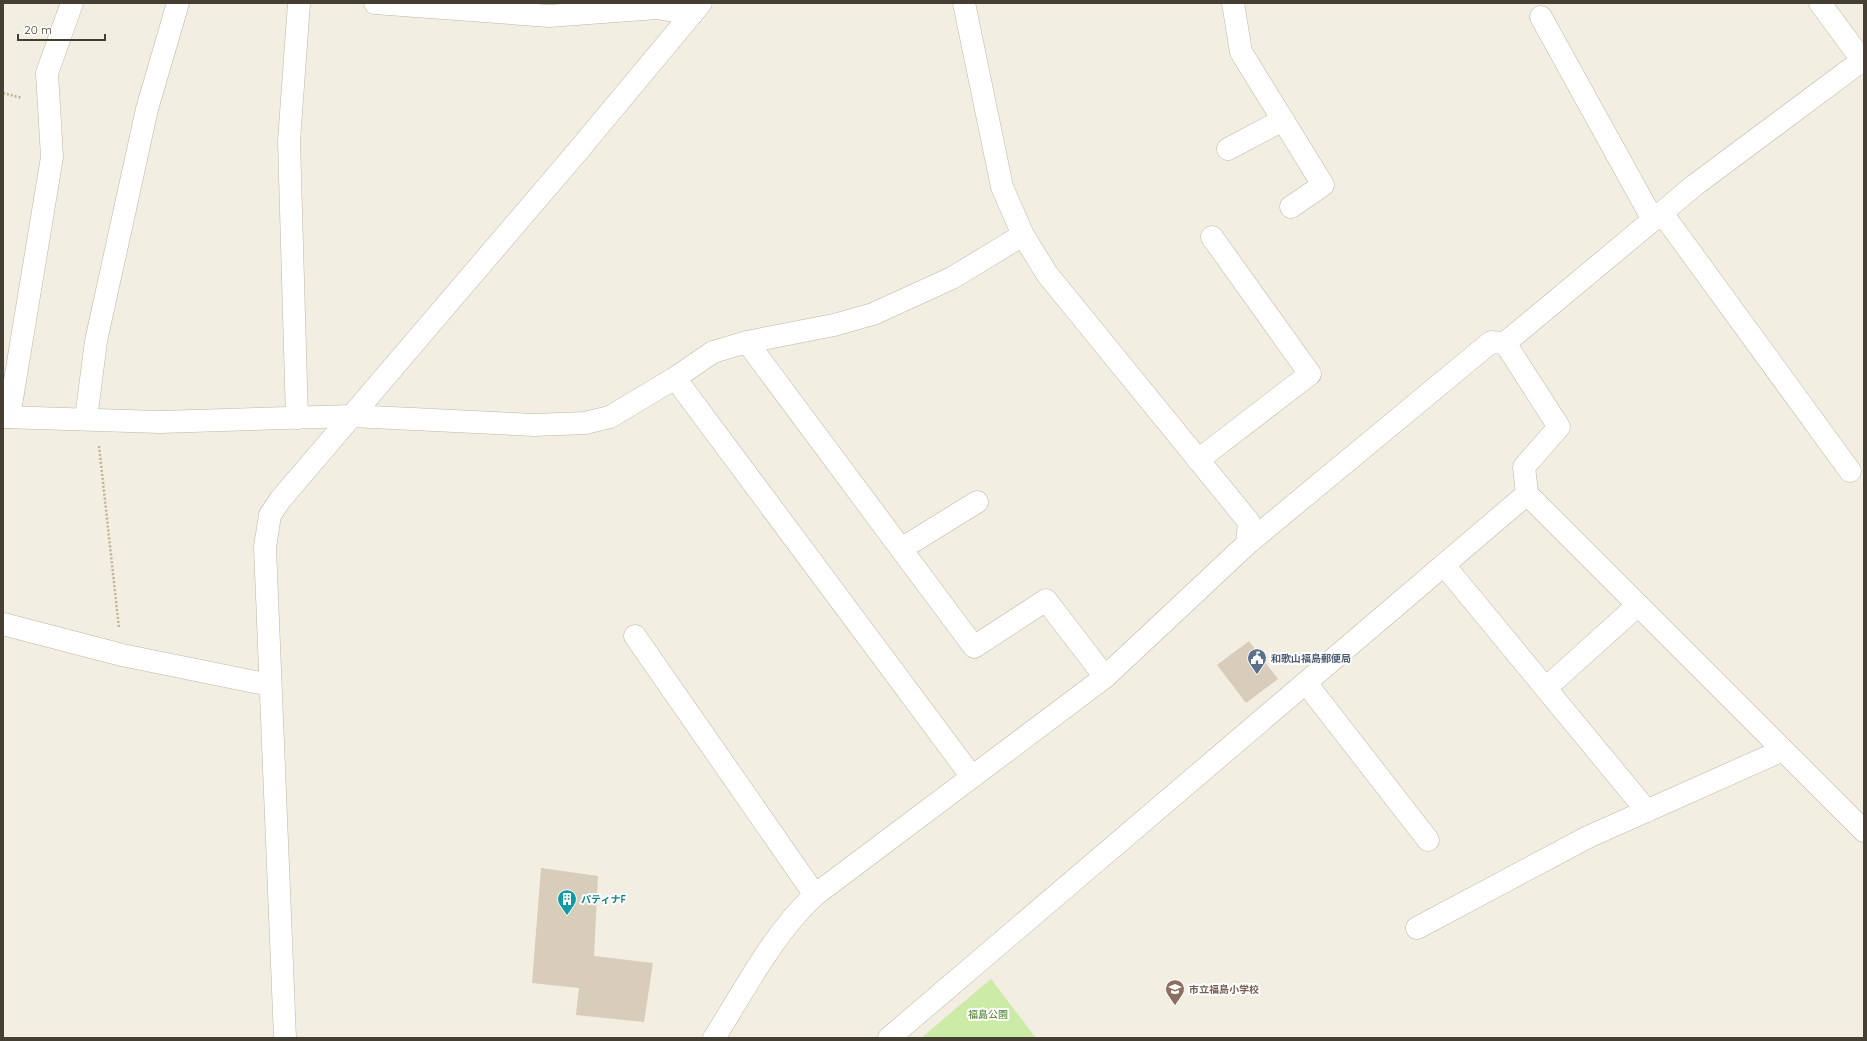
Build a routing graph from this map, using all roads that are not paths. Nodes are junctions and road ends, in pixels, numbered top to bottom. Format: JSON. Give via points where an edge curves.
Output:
{"nodes":[{"id":1,"x":72,"y":3,"type":"edge"},
{"id":2,"x":178,"y":3,"type":"edge"},
{"id":3,"x":299,"y":3,"type":"edge"},
{"id":4,"x":375,"y":3,"type":"edge"},
{"id":5,"x":964,"y":3,"type":"edge"},
{"id":6,"x":1233,"y":3,"type":"edge"},
{"id":7,"x":1820,"y":3,"type":"edge"},
{"id":8,"x":697,"y":8,"type":"edge"},
{"id":9,"x":1541,"y":17,"type":"dead end"},
{"id":10,"x":1863,"y":60,"type":"edge"},
{"id":11,"x":1283,"y":120,"type":"junction"},
{"id":12,"x":1228,"y":150,"type":"dead end"},
{"id":13,"x":1291,"y":207,"type":"dead end"},
{"id":14,"x":1658,"y":216,"type":"junction"},
{"id":15,"x":1023,"y":235,"type":"junction"},
{"id":16,"x":1212,"y":237,"type":"dead end"},
{"id":17,"x":747,"y":342,"type":"junction"},
{"id":18,"x":1505,"y":343,"type":"junction"},
{"id":19,"x":675,"y":378,"type":"junction"},
{"id":20,"x":352,"y":416,"type":"junction"},
{"id":21,"x":6,"y":417,"type":"edge"},
{"id":22,"x":297,"y":418,"type":"junction"},
{"id":23,"x":91,"y":419,"type":"junction"},
{"id":24,"x":1198,"y":460,"type":"junction"},
{"id":25,"x":1850,"y":471,"type":"dead end"},
{"id":26,"x":1527,"y":494,"type":"junction"},
{"id":27,"x":977,"y":502,"type":"dead end"},
{"id":28,"x":1247,"y":544,"type":"junction"},
{"id":29,"x":901,"y":549,"type":"junction"},
{"id":30,"x":1444,"y":565,"type":"junction"},
{"id":31,"x":1638,"y":605,"type":"junction"},
{"id":32,"x":3,"y":624,"type":"edge"},
{"id":33,"x":635,"y":636,"type":"dead end"},
{"id":34,"x":1105,"y":677,"type":"junction"},
{"id":35,"x":1306,"y":683,"type":"junction"},
{"id":36,"x":270,"y":685,"type":"junction"},
{"id":37,"x":1546,"y":688,"type":"junction"},
{"id":38,"x":1783,"y":750,"type":"junction"},
{"id":39,"x":972,"y":777,"type":"junction"},
{"id":40,"x":1647,"y":811,"type":"junction"},
{"id":41,"x":1864,"y":831,"type":"edge"},
{"id":42,"x":1428,"y":840,"type":"dead end"},
{"id":43,"x":815,"y":895,"type":"junction"},
{"id":44,"x":1417,"y":928,"type":"dead end"},
{"id":45,"x":285,"y":1038,"type":"edge"},
{"id":46,"x":714,"y":1038,"type":"edge"},
{"id":47,"x":889,"y":1038,"type":"edge"}],
"edges":[{"from":1,"to":21,"type":"street","via":[[47,73],[52,157]]},
{"from":2,"to":23,"type":"street","via":[[144,124],[96,342]]},
{"from":3,"to":22,"type":"street","via":[[289,140]]},
{"from":4,"to":8,"type":"street","via":[[549,16],[657,8]]},
{"from":5,"to":15,"type":"street","via":[[1002,187]]},
{"from":6,"to":11,"type":"street","via":[[1241,52]]},
{"from":7,"to":10,"type":"street"},
{"from":8,"to":20,"type":"street"},
{"from":9,"to":14,"type":"street"},
{"from":10,"to":14,"type":"street","via":[[1695,185]]},
{"from":11,"to":12,"type":"street"},
{"from":11,"to":13,"type":"street","via":[[1323,185]]},
{"from":14,"to":18,"type":"street"},
{"from":14,"to":25,"type":"street"},
{"from":15,"to":17,"type":"street","via":[[952,278],[873,314],[834,325]]},
{"from":15,"to":24,"type":"street","via":[[1047,274]]},
{"from":16,"to":24,"type":"street","via":[[1310,374]]},
{"from":17,"to":19,"type":"street","via":[[713,352]]},
{"from":17,"to":29,"type":"street"},
{"from":18,"to":26,"type":"street","via":[[1559,427],[1524,467]]},
{"from":18,"to":28,"type":"street","via":[[1491,342]]},
{"from":19,"to":20,"type":"street","via":[[610,417],[585,423],[534,424]]},
{"from":19,"to":39,"type":"street"},
{"from":20,"to":22,"type":"street"},
{"from":20,"to":36,"type":"street","via":[[270,515],[265,547]]},
{"from":21,"to":23,"type":"street"},
{"from":22,"to":23,"type":"street","via":[[160,422]]},
{"from":24,"to":28,"type":"street","via":[[1249,522]]},
{"from":26,"to":30,"type":"street"},
{"from":26,"to":31,"type":"street"},
{"from":27,"to":29,"type":"street"},
{"from":28,"to":34,"type":"street"},
{"from":29,"to":34,"type":"street","via":[[974,647],[1046,600]]},
{"from":30,"to":35,"type":"street"},
{"from":30,"to":37,"type":"street"},
{"from":31,"to":37,"type":"street"},
{"from":31,"to":38,"type":"street"},
{"from":32,"to":36,"type":"street","via":[[122,655]]},
{"from":33,"to":43,"type":"street"},
{"from":34,"to":39,"type":"street"},
{"from":35,"to":42,"type":"street"},
{"from":35,"to":47,"type":"street"},
{"from":36,"to":45,"type":"street"},
{"from":37,"to":40,"type":"street"},
{"from":38,"to":40,"type":"street"},
{"from":38,"to":41,"type":"street"},
{"from":39,"to":43,"type":"street"},
{"from":40,"to":44,"type":"street","via":[[1588,837]]},
{"from":43,"to":46,"type":"street","via":[[782,932]]}]}
